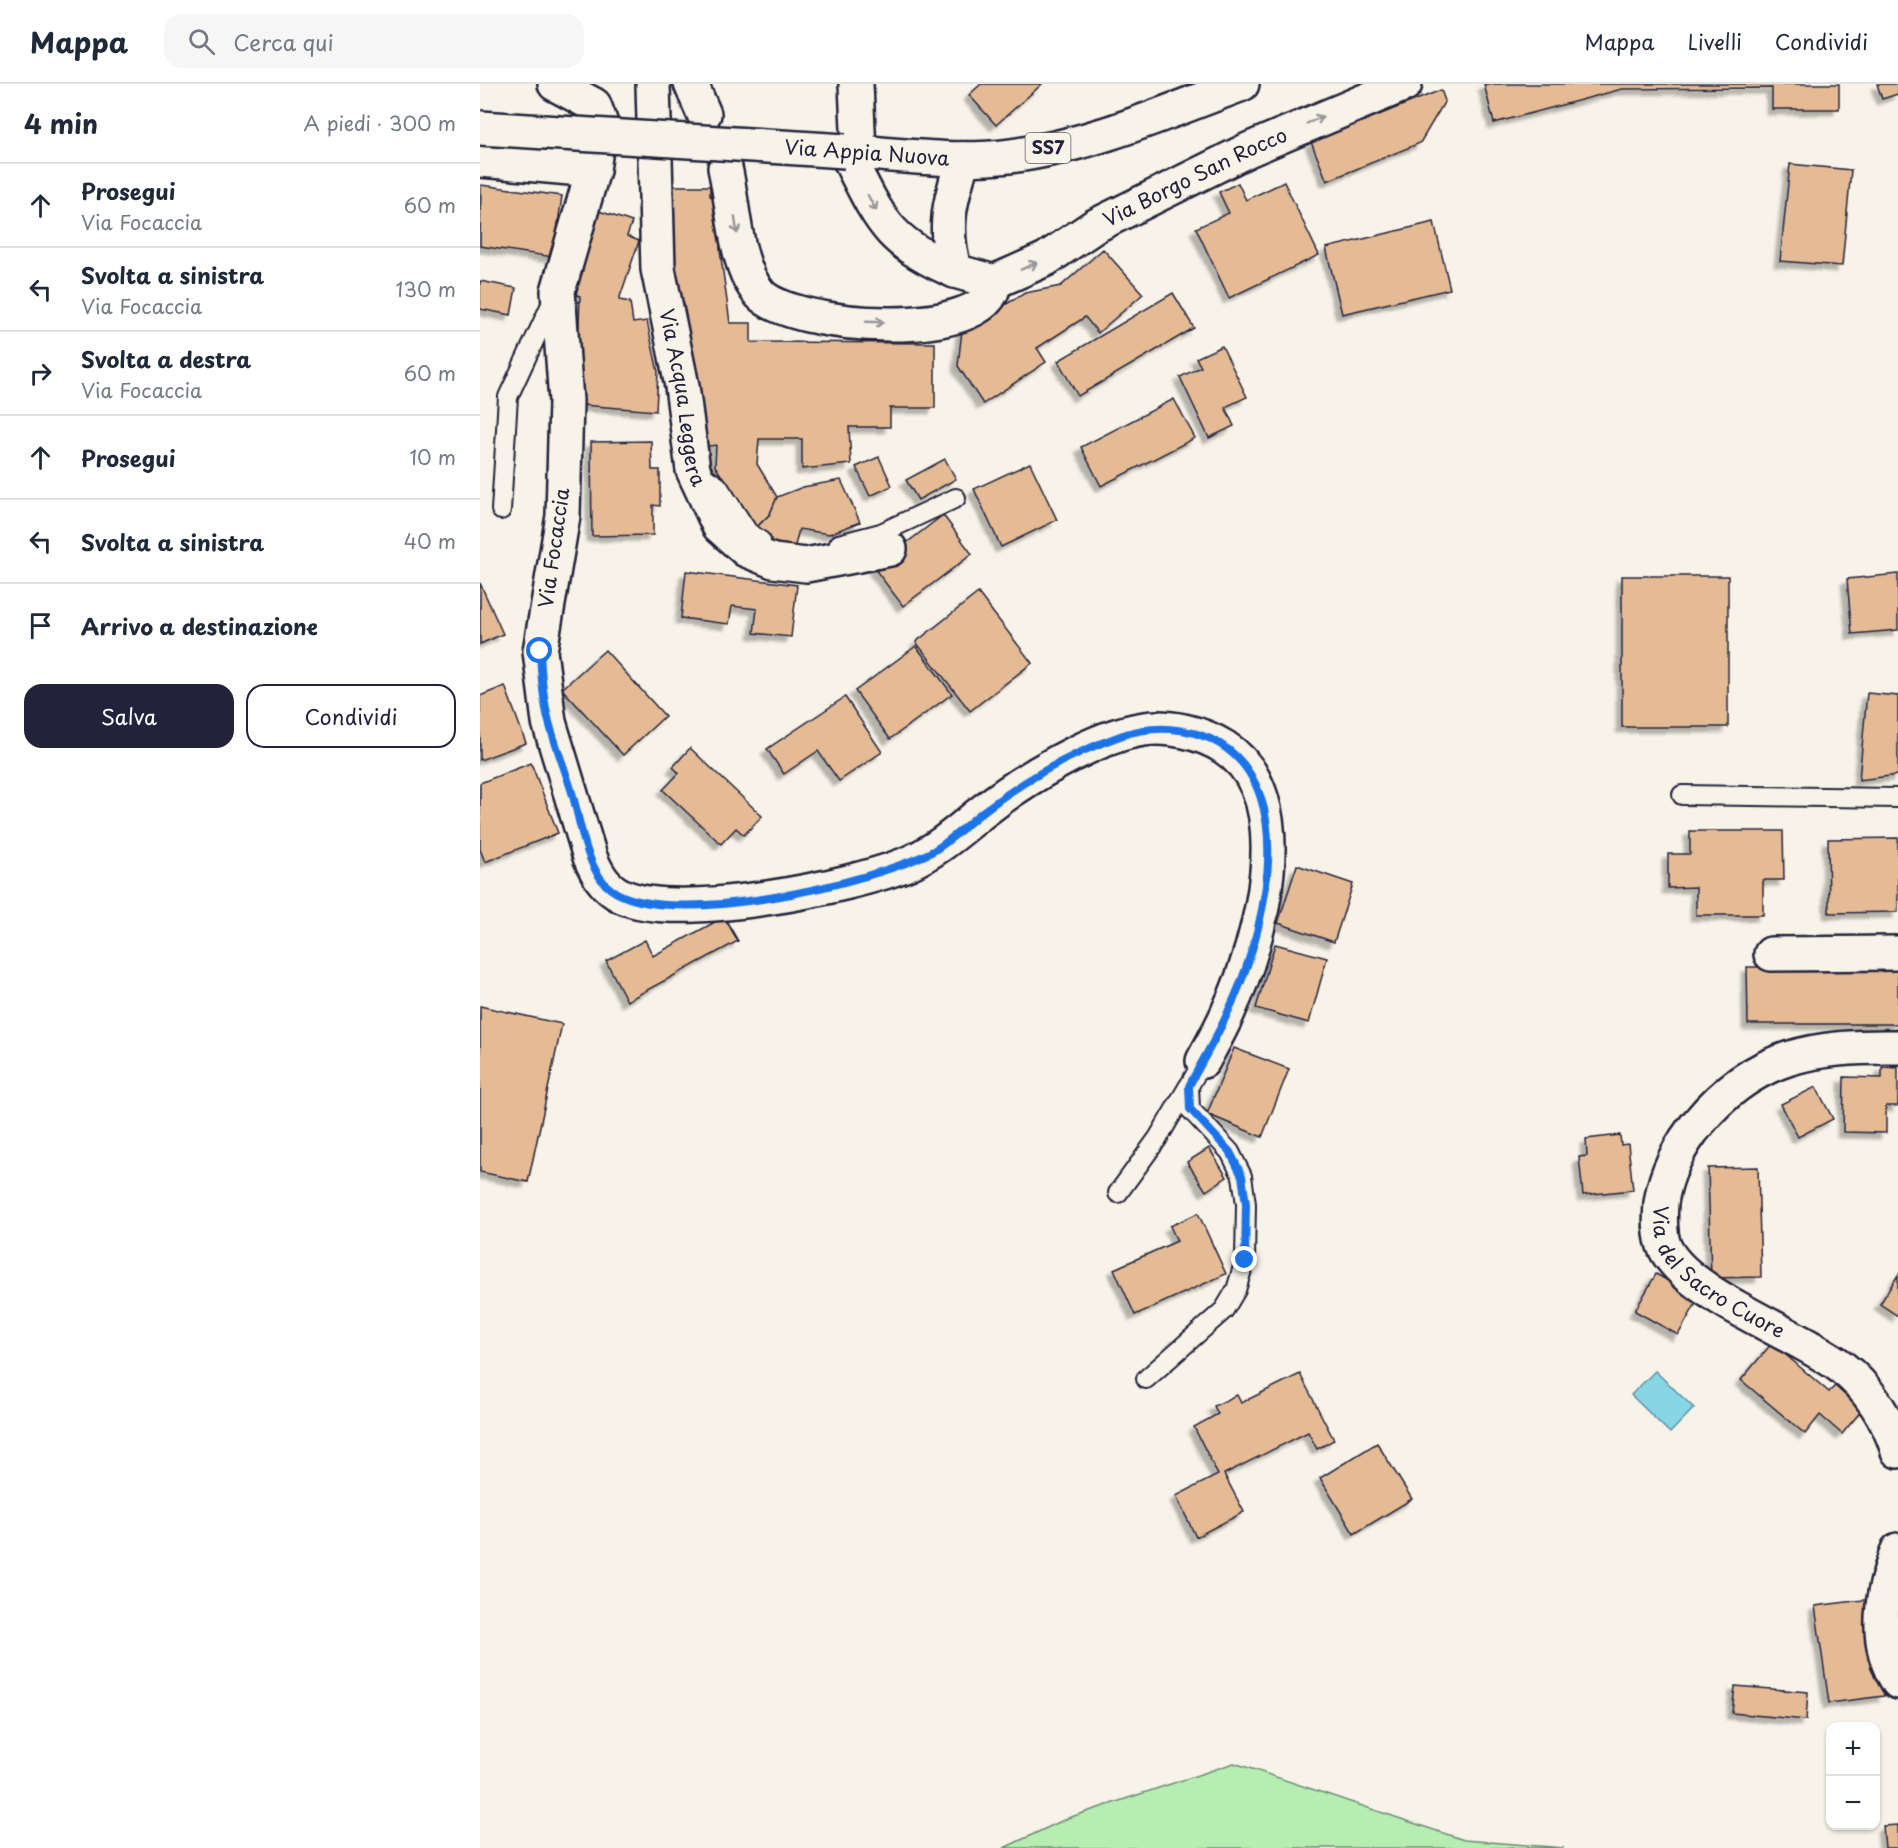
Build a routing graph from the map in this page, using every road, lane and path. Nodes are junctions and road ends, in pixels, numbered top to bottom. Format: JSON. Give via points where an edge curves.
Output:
{"nodes":[{"id":1,"x":555,"y":84,"type":"edge"},
{"id":2,"x":653,"y":84,"type":"edge"},
{"id":3,"x":690,"y":84,"type":"edge"},
{"id":4,"x":1242,"y":84,"type":"edge"},
{"id":5,"x":1405,"y":84,"type":"edge"},
{"id":6,"x":851,"y":87,"type":"edge"},
{"id":7,"x":704,"y":114,"type":"dead end"},
{"id":8,"x":480,"y":128,"type":"edge"},
{"id":9,"x":852,"y":152,"type":"junction"},
{"id":10,"x":963,"y":159,"type":"junction"},
{"id":11,"x":480,"y":160,"type":"edge"},
{"id":12,"x":725,"y":168,"type":"dead end"},
{"id":13,"x":593,"y":170,"type":"junction"},
{"id":14,"x":955,"y":272,"type":"junction"},
{"id":15,"x":994,"y":282,"type":"junction"},
{"id":16,"x":558,"y":291,"type":"junction"},
{"id":17,"x":693,"y":470,"type":"junction"},
{"id":18,"x":956,"y":498,"type":"dead end"},
{"id":19,"x":501,"y":510,"type":"dead end"},
{"id":20,"x":890,"y":549,"type":"dead end"},
{"id":21,"x":1682,"y":795,"type":"dead end"},
{"id":22,"x":1898,"y":798,"type":"edge"},
{"id":23,"x":1898,"y":953,"type":"edge"},
{"id":24,"x":1771,"y":954,"type":"dead end"},
{"id":25,"x":1898,"y":1047,"type":"edge"},
{"id":26,"x":1196,"y":1073,"type":"junction"},
{"id":27,"x":1118,"y":1193,"type":"dead end"},
{"id":28,"x":1146,"y":1379,"type":"dead end"},
{"id":29,"x":1898,"y":1451,"type":"edge"},
{"id":30,"x":1896,"y":1565,"type":"edge"},
{"id":31,"x":1898,"y":1682,"type":"edge"}],
"edges":[{"from":1,"to":13,"type":"street","name":"Via Focaccia","via":[[594,105],[600,122]]},
{"from":2,"to":17,"type":"street","name":"Via Acqua Leggera","via":[[658,269],[682,386]]},
{"from":3,"to":7,"type":"street"},
{"from":4,"to":10,"type":"street","name":"Via Appia Nuova","number":"SS7","via":[[1105,135],[1011,156]]},
{"from":15,"to":5,"type":"street","name":"Via Borgo San Rocco","one_way":true,"via":[[1046,259],[1095,226],[1248,150]]},
{"from":6,"to":9,"type":"street"},
{"from":8,"to":9,"type":"street","name":"Via Appia Nuova","number":"SS7","bridge":true},
{"from":9,"to":10,"type":"street","name":"Via Appia Nuova","number":"SS7"},
{"from":9,"to":14,"type":"street","one_way":true,"via":[[886,228],[903,245]]},
{"from":10,"to":14,"type":"street","via":[[947,227]]},
{"from":11,"to":13,"type":"street"},
{"from":12,"to":15,"type":"street","one_way":true,"via":[[746,273],[759,293],[789,312],[833,321],[925,323],[980,308],[991,298]]},
{"from":13,"to":16,"type":"street","name":"Via Focaccia"},
{"from":14,"to":15,"type":"street"},
{"from":16,"to":19,"type":"lane","via":[[508,397]]},
{"from":16,"to":26,"type":"street","name":"Via Focaccia","via":[[566,401],[563,516],[542,632],[541,672],[549,722],[590,857],[604,884],[621,896],[640,902],[688,905],[751,900],[840,884],[909,863],[938,848],[1013,789],[1088,749],[1143,729],[1194,734],[1215,741],[1244,765],[1259,791],[1267,828],[1265,881],[1256,935],[1230,1010]]},
{"from":17,"to":18,"type":"lane","via":[[718,486],[748,532],[772,548],[804,553],[881,532]]},
{"from":17,"to":20,"type":"street","name":"Via Acqua Leggera","via":[[719,526],[746,550],[773,561],[806,565]]},
{"from":21,"to":22,"type":"lane"},
{"from":23,"to":24,"type":"street"},
{"from":25,"to":29,"type":"street","name":"Via del Sacro Cuore","via":[[1814,1051],[1772,1064],[1735,1087],[1712,1106],[1685,1141],[1665,1183],[1660,1221],[1665,1246],[1689,1278],[1842,1368],[1880,1411]]},
{"from":26,"to":27,"type":"lane","via":[[1158,1138]]},
{"from":26,"to":28,"type":"lane","via":[[1190,1109],[1230,1152],[1242,1176],[1245,1260],[1236,1290],[1224,1310]]},
{"from":30,"to":31,"type":"street","via":[[1884,1600],[1881,1637],[1884,1654]]}]}
